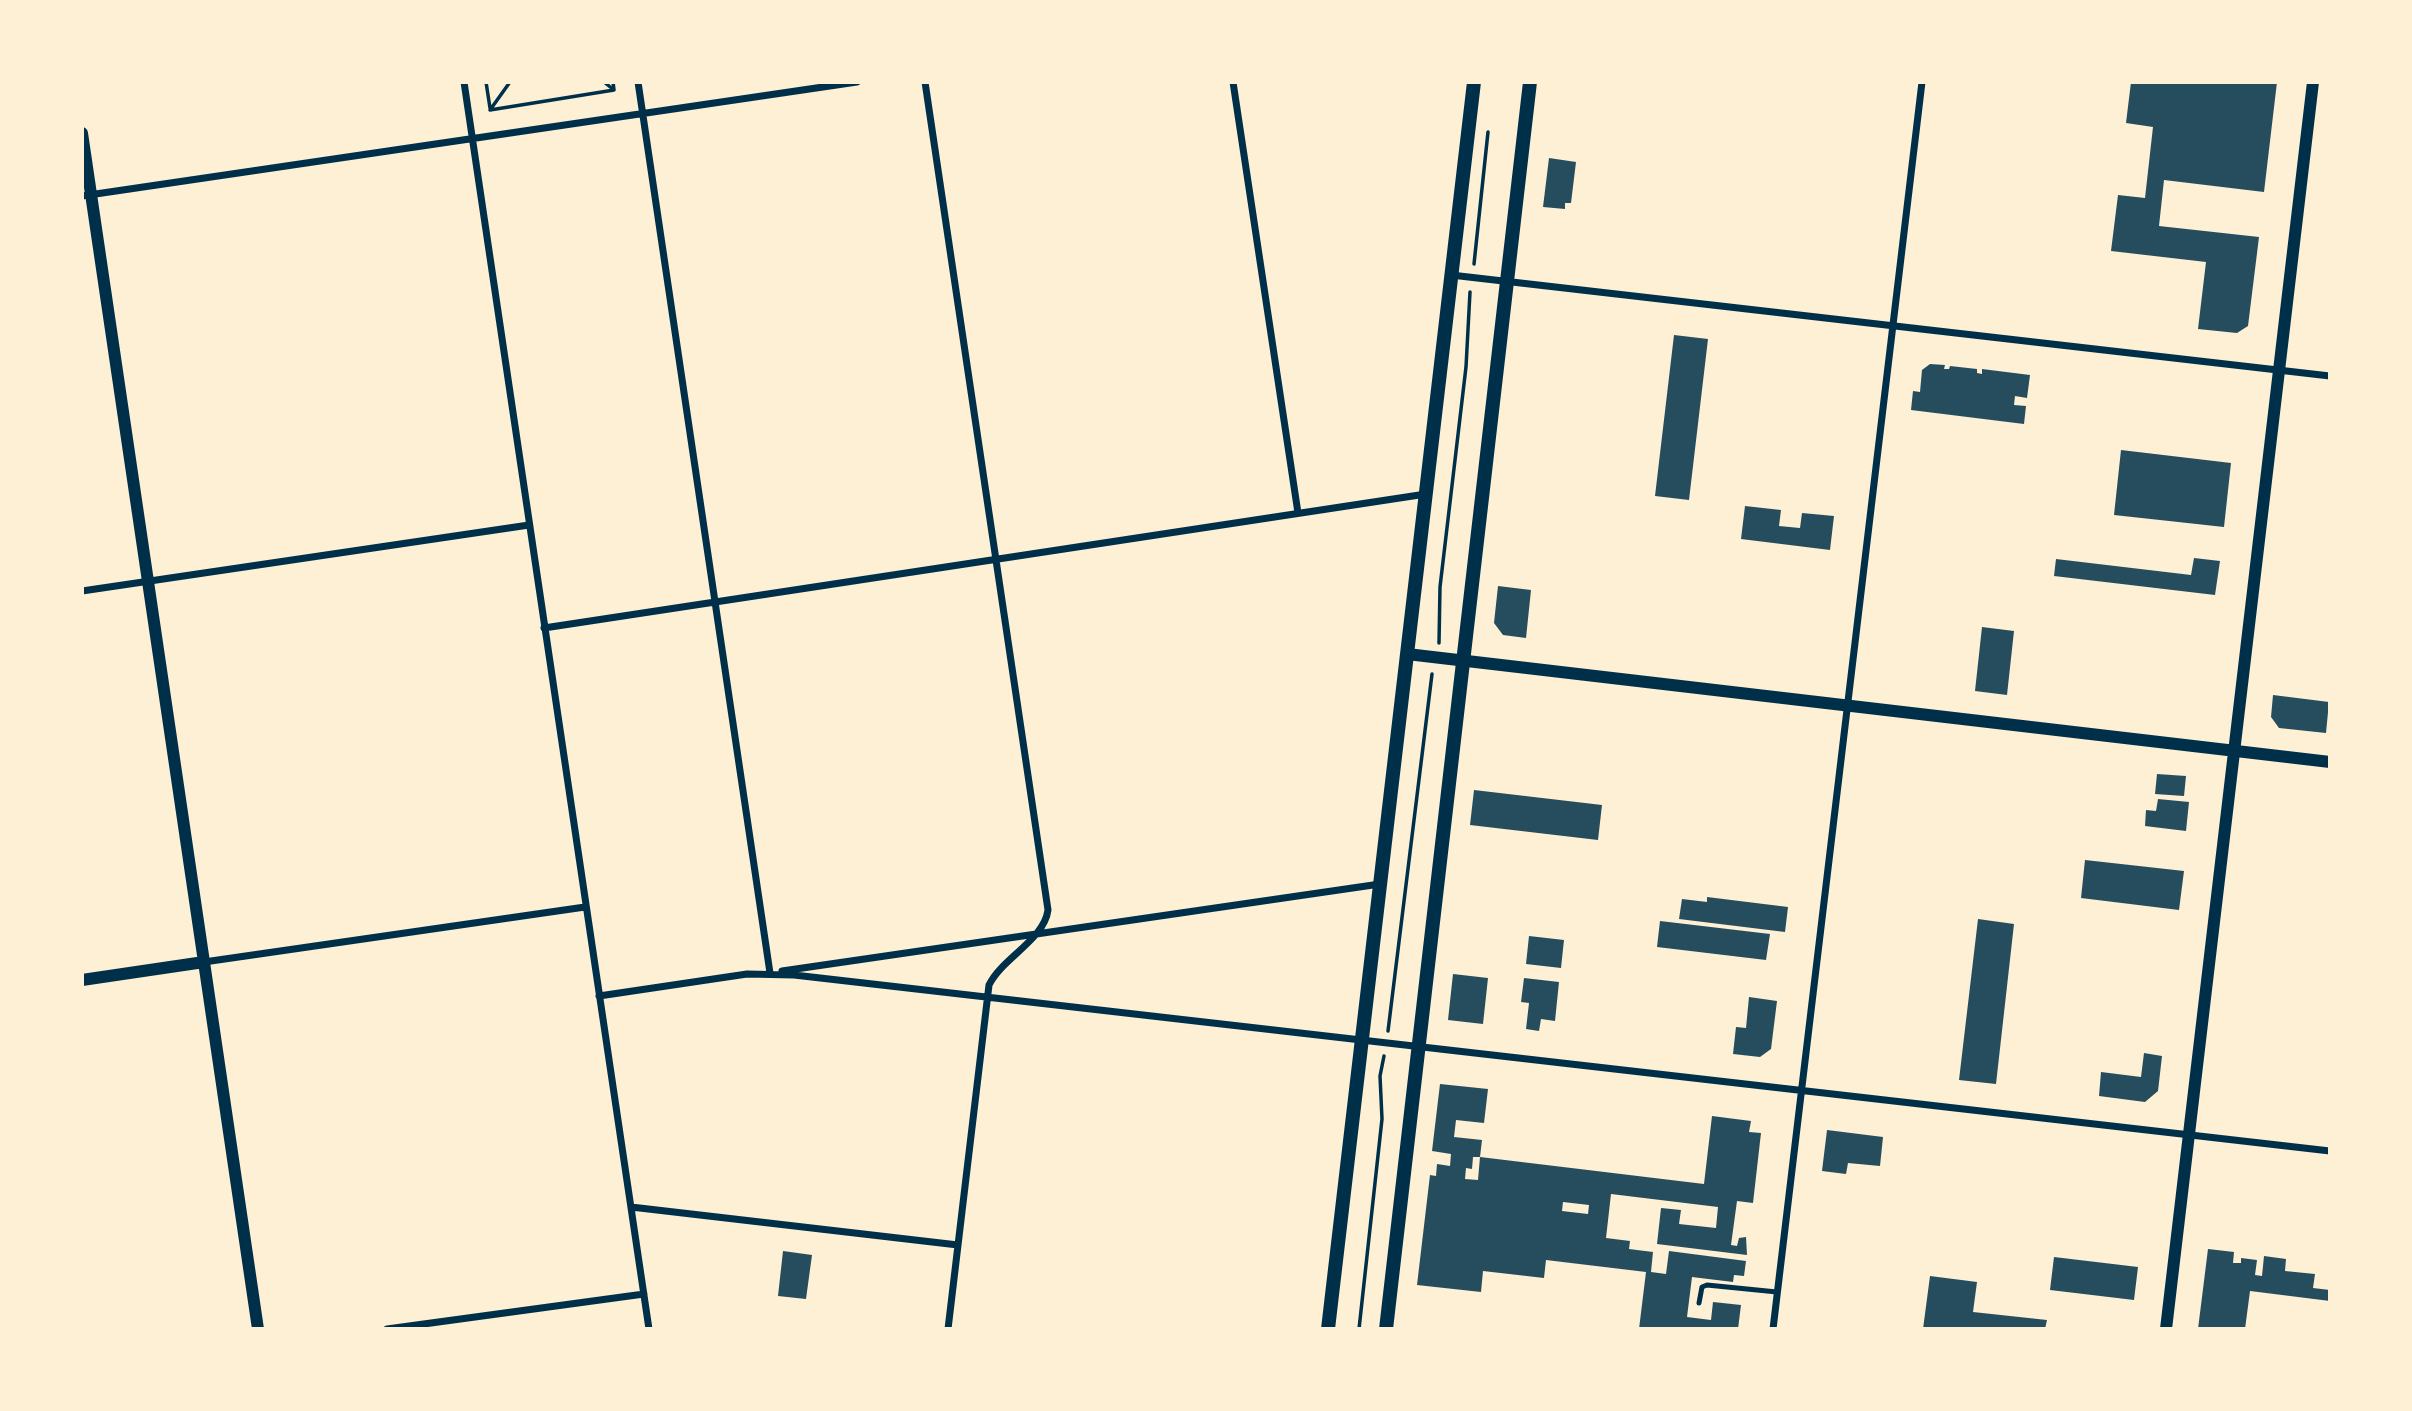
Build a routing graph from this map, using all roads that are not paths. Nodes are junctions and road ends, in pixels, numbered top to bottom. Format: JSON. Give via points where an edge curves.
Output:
{"nodes":[{"id":1,"x":464,"y":82,"type":"edge"},
{"id":2,"x":638,"y":82,"type":"edge"},
{"id":3,"x":857,"y":82,"type":"edge"},
{"id":4,"x":925,"y":82,"type":"edge"},
{"id":5,"x":1233,"y":82,"type":"edge"},
{"id":6,"x":1474,"y":82,"type":"edge"},
{"id":7,"x":1530,"y":82,"type":"edge"},
{"id":8,"x":1922,"y":82,"type":"edge"},
{"id":9,"x":2313,"y":82,"type":"edge"},
{"id":10,"x":642,"y":114,"type":"junction"},
{"id":11,"x":82,"y":133,"type":"edge"},
{"id":12,"x":472,"y":139,"type":"junction"},
{"id":13,"x":87,"y":195,"type":"edge"},
{"id":14,"x":1451,"y":275,"type":"junction"},
{"id":15,"x":1507,"y":281,"type":"junction"},
{"id":16,"x":1893,"y":326,"type":"junction"},
{"id":17,"x":2279,"y":370,"type":"junction"},
{"id":18,"x":2330,"y":376,"type":"edge"},
{"id":19,"x":1426,"y":494,"type":"junction"},
{"id":20,"x":1298,"y":513,"type":"junction"},
{"id":21,"x":529,"y":525,"type":"junction"},
{"id":22,"x":996,"y":559,"type":"junction"},
{"id":23,"x":148,"y":581,"type":"junction"},
{"id":24,"x":82,"y":591,"type":"edge"},
{"id":25,"x":714,"y":602,"type":"junction"},
{"id":26,"x":544,"y":628,"type":"junction"},
{"id":27,"x":1407,"y":654,"type":"junction"},
{"id":28,"x":1463,"y":661,"type":"junction"},
{"id":29,"x":1847,"y":706,"type":"junction"},
{"id":30,"x":2234,"y":751,"type":"junction"},
{"id":31,"x":2330,"y":762,"type":"edge"},
{"id":32,"x":1380,"y":884,"type":"junction"},
{"id":33,"x":585,"y":907,"type":"junction"},
{"id":34,"x":1034,"y":934,"type":"junction"},
{"id":35,"x":204,"y":962,"type":"junction"},
{"id":36,"x":768,"y":973,"type":"junction"},
{"id":37,"x":82,"y":980,"type":"edge"},
{"id":38,"x":598,"y":996,"type":"junction"},
{"id":39,"x":988,"y":997,"type":"junction"},
{"id":40,"x":1362,"y":1039,"type":"junction"},
{"id":41,"x":1418,"y":1046,"type":"junction"},
{"id":42,"x":1801,"y":1090,"type":"junction"},
{"id":43,"x":2189,"y":1135,"type":"junction"},
{"id":44,"x":2330,"y":1152,"type":"edge"},
{"id":45,"x":631,"y":1207,"type":"junction"},
{"id":46,"x":958,"y":1245,"type":"junction"},
{"id":47,"x":1777,"y":1292,"type":"junction"},
{"id":48,"x":644,"y":1294,"type":"junction"},
{"id":49,"x":1699,"y":1303,"type":"dead end"},
{"id":50,"x":258,"y":1329,"type":"edge"},
{"id":51,"x":387,"y":1329,"type":"edge"},
{"id":52,"x":649,"y":1329,"type":"edge"},
{"id":53,"x":948,"y":1329,"type":"edge"},
{"id":54,"x":1328,"y":1329,"type":"edge"},
{"id":55,"x":1385,"y":1329,"type":"edge"},
{"id":56,"x":1773,"y":1329,"type":"edge"},
{"id":57,"x":2166,"y":1329,"type":"edge"}],
"edges":[{"from":1,"to":12,"type":"street"},
{"from":2,"to":10,"type":"street"},
{"from":3,"to":10,"type":"street"},
{"from":4,"to":22,"type":"street"},
{"from":5,"to":20,"type":"street"},
{"from":6,"to":14,"type":"main road"},
{"from":7,"to":15,"type":"main road"},
{"from":8,"to":16,"type":"street"},
{"from":9,"to":17,"type":"street"},
{"from":10,"to":12,"type":"street"},
{"from":10,"to":25,"type":"street"},
{"from":11,"to":13,"type":"street"},
{"from":12,"to":13,"type":"street"},
{"from":12,"to":21,"type":"street"},
{"from":13,"to":23,"type":"street"},
{"from":14,"to":15,"type":"street"},
{"from":14,"to":19,"type":"main road"},
{"from":15,"to":16,"type":"street"},
{"from":15,"to":28,"type":"main road"},
{"from":16,"to":17,"type":"street"},
{"from":16,"to":29,"type":"street"},
{"from":17,"to":18,"type":"street"},
{"from":17,"to":30,"type":"street"},
{"from":19,"to":20,"type":"street"},
{"from":19,"to":27,"type":"main road"},
{"from":20,"to":22,"type":"street"},
{"from":21,"to":23,"type":"street"},
{"from":21,"to":26,"type":"street"},
{"from":22,"to":25,"type":"street"},
{"from":22,"to":34,"type":"street","via":[[1047,903],[1044,924]]},
{"from":23,"to":24,"type":"street"},
{"from":23,"to":35,"type":"street"},
{"from":25,"to":26,"type":"street"},
{"from":25,"to":36,"type":"street"},
{"from":26,"to":33,"type":"street"},
{"from":27,"to":28,"type":"street"},
{"from":27,"to":32,"type":"main road"},
{"from":28,"to":29,"type":"street"},
{"from":28,"to":41,"type":"main road"},
{"from":29,"to":30,"type":"street"},
{"from":29,"to":42,"type":"street"},
{"from":30,"to":31,"type":"street"},
{"from":30,"to":43,"type":"street"},
{"from":32,"to":34,"type":"street"},
{"from":32,"to":40,"type":"main road"},
{"from":33,"to":35,"type":"street"},
{"from":33,"to":38,"type":"street"},
{"from":34,"to":36,"type":"street"},
{"from":34,"to":39,"type":"street","via":[[994,975]]},
{"from":35,"to":37,"type":"street"},
{"from":35,"to":50,"type":"street"},
{"from":36,"to":38,"type":"street"},
{"from":36,"to":39,"type":"street"},
{"from":38,"to":45,"type":"street"},
{"from":39,"to":40,"type":"street"},
{"from":39,"to":46,"type":"street"},
{"from":40,"to":41,"type":"street"},
{"from":40,"to":54,"type":"main road"},
{"from":41,"to":42,"type":"street"},
{"from":41,"to":55,"type":"main road"},
{"from":42,"to":43,"type":"street"},
{"from":42,"to":47,"type":"street"},
{"from":43,"to":44,"type":"street"},
{"from":43,"to":57,"type":"street"},
{"from":45,"to":46,"type":"street"},
{"from":45,"to":48,"type":"street"},
{"from":46,"to":53,"type":"street"},
{"from":47,"to":49,"type":"lane","via":[[1707,1285],[1702,1287]]},
{"from":47,"to":56,"type":"street"},
{"from":48,"to":51,"type":"street"},
{"from":48,"to":52,"type":"street"}]}
